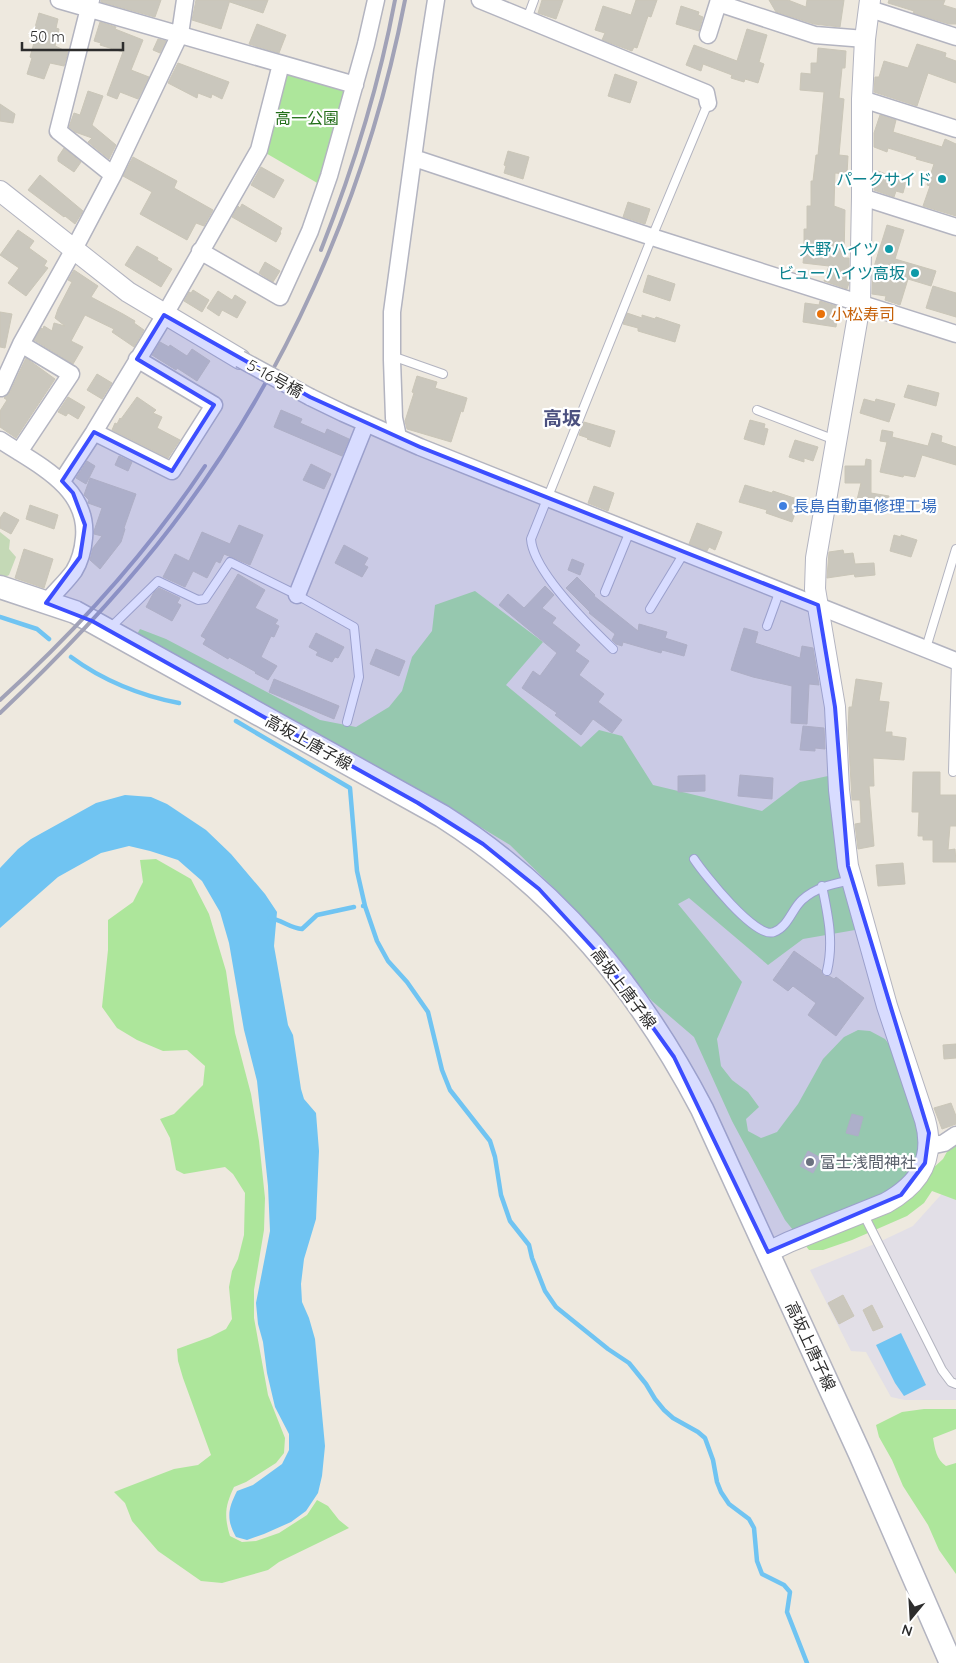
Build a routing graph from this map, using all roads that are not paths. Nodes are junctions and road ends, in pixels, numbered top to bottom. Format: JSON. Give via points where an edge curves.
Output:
{"nodes":[{"id":1,"x":59,"y":0,"type":"edge"},
{"id":2,"x":185,"y":0,"type":"edge"},
{"id":3,"x":376,"y":0,"type":"edge"},
{"id":4,"x":436,"y":0,"type":"edge"},
{"id":5,"x":480,"y":0,"type":"edge"},
{"id":6,"x":534,"y":0,"type":"edge"},
{"id":7,"x":719,"y":2,"type":"edge"},
{"id":8,"x":90,"y":4,"type":"edge"},
{"id":9,"x":870,"y":5,"type":"edge"},
{"id":10,"x":527,"y":19,"type":"junction"},
{"id":11,"x":180,"y":34,"type":"junction"},
{"id":12,"x":708,"y":35,"type":"dead end"},
{"id":13,"x":956,"y":37,"type":"edge"},
{"id":14,"x":865,"y":39,"type":"junction"},
{"id":15,"x":281,"y":64,"type":"junction"},
{"id":16,"x":355,"y":84,"type":"junction"},
{"id":17,"x":862,"y":99,"type":"junction"},
{"id":18,"x":708,"y":103,"type":"joint"},
{"id":19,"x":956,"y":129,"type":"edge"},
{"id":20,"x":414,"y":158,"type":"junction"},
{"id":21,"x":113,"y":175,"type":"junction"},
{"id":22,"x":0,"y":191,"type":"edge"},
{"id":23,"x":862,"y":196,"type":"junction"},
{"id":24,"x":956,"y":227,"type":"edge"},
{"id":25,"x":652,"y":237,"type":"junction"},
{"id":26,"x":74,"y":249,"type":"junction"},
{"id":27,"x":200,"y":251,"type":"junction"},
{"id":28,"x":860,"y":304,"type":"junction"},
{"id":29,"x":164,"y":315,"type":"junction"},
{"id":30,"x":956,"y":334,"type":"edge"},
{"id":31,"x":21,"y":344,"type":"junction"},
{"id":32,"x":392,"y":356,"type":"junction"},
{"id":33,"x":137,"y":359,"type":"junction"},
{"id":34,"x":240,"y":359,"type":"joint"},
{"id":35,"x":443,"y":374,"type":"dead end"},
{"id":36,"x":0,"y":389,"type":"edge"},
{"id":37,"x":757,"y":410,"type":"dead end"},
{"id":38,"x":366,"y":423,"type":"junction"},
{"id":39,"x":94,"y":432,"type":"junction"},
{"id":40,"x":398,"y":438,"type":"junction"},
{"id":41,"x":0,"y":440,"type":"edge"},
{"id":42,"x":835,"y":440,"type":"junction"},
{"id":43,"x":19,"y":452,"type":"junction"},
{"id":44,"x":62,"y":481,"type":"junction"},
{"id":45,"x":547,"y":497,"type":"junction"},
{"id":46,"x":630,"y":531,"type":"junction"},
{"id":47,"x":956,"y":549,"type":"edge"},
{"id":48,"x":684,"y":553,"type":"junction"},
{"id":49,"x":0,"y":587,"type":"edge"},
{"id":50,"x":780,"y":590,"type":"junction"},
{"id":51,"x":605,"y":592,"type":"dead end"},
{"id":52,"x":297,"y":595,"type":"junction"},
{"id":53,"x":46,"y":603,"type":"junction"},
{"id":54,"x":818,"y":605,"type":"junction"},
{"id":55,"x":650,"y":609,"type":"dead end"},
{"id":56,"x":767,"y":626,"type":"dead end"},
{"id":57,"x":108,"y":630,"type":"junction"},
{"id":58,"x":926,"y":648,"type":"junction"},
{"id":59,"x":613,"y":649,"type":"dead end"},
{"id":60,"x":956,"y":661,"type":"edge"},
{"id":61,"x":347,"y":722,"type":"dead end"},
{"id":62,"x":953,"y":772,"type":"dead end"},
{"id":63,"x":694,"y":859,"type":"dead end"},
{"id":64,"x":851,"y":880,"type":"junction"},
{"id":65,"x":822,"y":886,"type":"junction"},
{"id":66,"x":827,"y":971,"type":"dead end"},
{"id":67,"x":956,"y":1135,"type":"edge"},
{"id":68,"x":930,"y":1146,"type":"junction"},
{"id":69,"x":863,"y":1213,"type":"junction"},
{"id":70,"x":768,"y":1252,"type":"junction"},
{"id":71,"x":956,"y":1384,"type":"edge"},
{"id":72,"x":951,"y":1663,"type":"edge"}],
"edges":[{"from":1,"to":8,"type":"street"},
{"from":2,"to":11,"type":"street"},
{"from":3,"to":16,"type":"street"},
{"from":4,"to":20,"type":"street"},
{"from":5,"to":10,"type":"street"},
{"from":6,"to":10,"type":"lane"},
{"from":7,"to":12,"type":"street"},
{"from":7,"to":14,"type":"street","via":[[815,35]]},
{"from":8,"to":11,"type":"street"},
{"from":8,"to":21,"type":"street","via":[[58,131]]},
{"from":9,"to":13,"type":"street"},
{"from":9,"to":14,"type":"street"},
{"from":10,"to":18,"type":"street","via":[[706,93]]},
{"from":11,"to":15,"type":"street"},
{"from":11,"to":21,"type":"street"},
{"from":14,"to":17,"type":"street"},
{"from":15,"to":16,"type":"street"},
{"from":15,"to":27,"type":"street","via":[[259,150]]},
{"from":16,"to":27,"type":"street","via":[[314,222],[280,297]]},
{"from":17,"to":19,"type":"street"},
{"from":17,"to":23,"type":"street"},
{"from":18,"to":25,"type":"lane"},
{"from":20,"to":25,"type":"street"},
{"from":20,"to":32,"type":"street","via":[[392,312]]},
{"from":21,"to":26,"type":"street"},
{"from":22,"to":26,"type":"street"},
{"from":23,"to":24,"type":"street"},
{"from":23,"to":28,"type":"street"},
{"from":25,"to":28,"type":"street"},
{"from":25,"to":45,"type":"lane"},
{"from":26,"to":29,"type":"street","via":[[128,292]]},
{"from":26,"to":31,"type":"street"},
{"from":27,"to":29,"type":"street"},
{"from":28,"to":30,"type":"street"},
{"from":28,"to":42,"type":"street"},
{"from":29,"to":33,"type":"street"},
{"from":29,"to":34,"type":"street"},
{"from":31,"to":36,"type":"street"},
{"from":31,"to":43,"type":"street","via":[[72,374]]},
{"from":32,"to":35,"type":"lane"},
{"from":32,"to":40,"type":"street","via":[[394,418]]},
{"from":33,"to":39,"type":"street"},
{"from":33,"to":39,"type":"street","via":[[214,405],[172,471]]},
{"from":34,"to":38,"type":"street","name":"5-16号橋","bridge":true},
{"from":37,"to":42,"type":"lane"},
{"from":38,"to":40,"type":"street","name":"5-16号橋"},
{"from":38,"to":52,"type":"street"},
{"from":39,"to":44,"type":"street"},
{"from":40,"to":45,"type":"street","name":"5-16号橋"},
{"from":41,"to":43,"type":"street"},
{"from":42,"to":54,"type":"street","via":[[816,558],[814,589]]},
{"from":43,"to":44,"type":"street"},
{"from":44,"to":53,"type":"street","via":[[73,493],[81,510],[84,536],[74,570]]},
{"from":45,"to":46,"type":"street","name":"5-16号橋"},
{"from":45,"to":59,"type":"lane","via":[[531,539],[540,566]]},
{"from":46,"to":48,"type":"street","name":"5-16号橋"},
{"from":46,"to":51,"type":"lane"},
{"from":47,"to":58,"type":"lane"},
{"from":48,"to":50,"type":"street","name":"5-16号橋"},
{"from":48,"to":55,"type":"lane"},
{"from":49,"to":53,"type":"main road","name":"高坂上唐子線"},
{"from":50,"to":54,"type":"street","name":"5-16号橋"},
{"from":50,"to":56,"type":"lane"},
{"from":52,"to":57,"type":"lane","via":[[230,562],[205,599],[198,600],[158,580]]},
{"from":52,"to":61,"type":"lane","via":[[354,626],[358,676]]},
{"from":53,"to":57,"type":"main road","name":"高坂上唐子線","via":[[75,612]]},
{"from":54,"to":58,"type":"street","name":"5-16号橋"},
{"from":54,"to":64,"type":"street","via":[[835,707],[839,790]]},
{"from":57,"to":70,"type":"main road","name":"高坂上唐子線","via":[[442,816],[539,889],[606,962],[674,1057]]},
{"from":58,"to":60,"type":"street","name":"5-16号橋"},
{"from":60,"to":62,"type":"lane"},
{"from":63,"to":65,"type":"lane","via":[[736,910],[765,933],[774,933],[783,926],[801,901]]},
{"from":64,"to":65,"type":"lane"},
{"from":64,"to":68,"type":"street","via":[[887,1006],[929,1133]]},
{"from":65,"to":66,"type":"lane","via":[[830,922],[831,954]]},
{"from":67,"to":68,"type":"street","via":[[944,1144]]},
{"from":68,"to":69,"type":"street","via":[[919,1174],[901,1195]]},
{"from":69,"to":70,"type":"street"},
{"from":69,"to":71,"type":"lane","via":[[942,1370]]},
{"from":70,"to":72,"type":"main road","name":"高坂上唐子線"}]}
